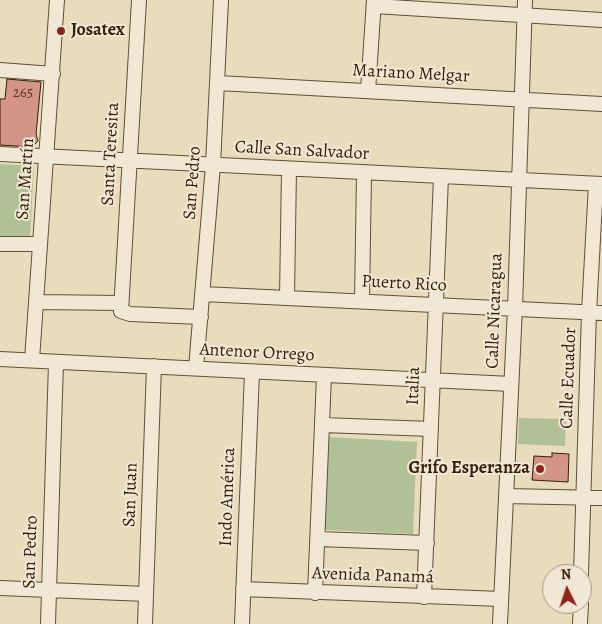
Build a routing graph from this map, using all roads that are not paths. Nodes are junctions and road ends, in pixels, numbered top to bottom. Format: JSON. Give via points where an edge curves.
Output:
{"nodes":[{"id":1,"x":57,"y":0,"type":"edge"},
{"id":2,"x":139,"y":0,"type":"edge"},
{"id":3,"x":222,"y":0,"type":"edge"},
{"id":4,"x":525,"y":0,"type":"edge"},
{"id":5,"x":374,"y":3,"type":"edge"},
{"id":6,"x":524,"y":16,"type":"junction"},
{"id":7,"x":602,"y":20,"type":"edge"},
{"id":8,"x":0,"y":70,"type":"edge"},
{"id":9,"x":53,"y":74,"type":"junction"},
{"id":10,"x":218,"y":83,"type":"junction"},
{"id":11,"x":368,"y":91,"type":"junction"},
{"id":12,"x":521,"y":99,"type":"junction"},
{"id":13,"x":602,"y":104,"type":"edge"},
{"id":14,"x":0,"y":154,"type":"edge"},
{"id":15,"x":46,"y":156,"type":"junction"},
{"id":16,"x":130,"y":160,"type":"junction"},
{"id":17,"x":213,"y":165,"type":"junction"},
{"id":18,"x":289,"y":169,"type":"junction"},
{"id":19,"x":364,"y":173,"type":"junction"},
{"id":20,"x":441,"y":177,"type":"junction"},
{"id":21,"x":518,"y":181,"type":"junction"},
{"id":22,"x":599,"y":184,"type":"edge"},
{"id":23,"x":0,"y":244,"type":"edge"},
{"id":24,"x":40,"y":244,"type":"junction"},
{"id":25,"x":203,"y":294,"type":"junction"},
{"id":26,"x":287,"y":298,"type":"junction"},
{"id":27,"x":362,"y":301,"type":"junction"},
{"id":28,"x":36,"y":302,"type":"junction"},
{"id":29,"x":436,"y":304,"type":"junction"},
{"id":30,"x":121,"y":307,"type":"junction"},
{"id":31,"x":515,"y":308,"type":"junction"},
{"id":32,"x":596,"y":312,"type":"edge"},
{"id":33,"x":201,"y":317,"type":"junction"},
{"id":34,"x":0,"y":359,"type":"edge"},
{"id":35,"x":32,"y":360,"type":"junction"},
{"id":36,"x":56,"y":362,"type":"junction"},
{"id":37,"x":154,"y":366,"type":"junction"},
{"id":38,"x":196,"y":368,"type":"junction"},
{"id":39,"x":252,"y":372,"type":"junction"},
{"id":40,"x":324,"y":376,"type":"junction"},
{"id":41,"x":433,"y":381,"type":"junction"},
{"id":42,"x":511,"y":384,"type":"junction"},
{"id":43,"x":323,"y":425,"type":"junction"},
{"id":44,"x":431,"y":429,"type":"junction"},
{"id":45,"x":506,"y":496,"type":"junction"},
{"id":46,"x":583,"y":497,"type":"junction"},
{"id":47,"x":602,"y":498,"type":"edge"},
{"id":48,"x":318,"y":539,"type":"junction"},
{"id":49,"x":427,"y":543,"type":"junction"},
{"id":50,"x":581,"y":564,"type":"edge"},
{"id":51,"x":0,"y":588,"type":"edge"},
{"id":52,"x":243,"y":589,"type":"junction"},
{"id":53,"x":49,"y":590,"type":"junction"},
{"id":54,"x":315,"y":592,"type":"junction"},
{"id":55,"x":146,"y":594,"type":"junction"},
{"id":56,"x":424,"y":597,"type":"junction"},
{"id":57,"x":501,"y":599,"type":"junction"},
{"id":58,"x":48,"y":624,"type":"edge"},
{"id":59,"x":145,"y":624,"type":"edge"},
{"id":60,"x":242,"y":624,"type":"edge"},
{"id":61,"x":500,"y":624,"type":"edge"}],
"edges":[{"from":1,"to":9,"type":"street","name":"San Martín"},
{"from":2,"to":16,"type":"street","name":"Santa Teresita"},
{"from":3,"to":10,"type":"street","name":"San Pedro"},
{"from":4,"to":6,"type":"street","name":"Calle Nicaragua"},
{"from":5,"to":6,"type":"street"},
{"from":5,"to":11,"type":"street"},
{"from":6,"to":7,"type":"street"},
{"from":6,"to":12,"type":"street","name":"Calle Nicaragua"},
{"from":8,"to":9,"type":"street"},
{"from":9,"to":15,"type":"street","name":"San Martín"},
{"from":10,"to":11,"type":"street","name":"Mariano Melgar"},
{"from":10,"to":17,"type":"street","name":"San Pedro"},
{"from":11,"to":12,"type":"street","name":"Mariano Melgar"},
{"from":12,"to":13,"type":"street","name":"Mariano Melgar"},
{"from":12,"to":21,"type":"street","name":"Calle Nicaragua"},
{"from":14,"to":15,"type":"street","name":"Calle San Salvador"},
{"from":15,"to":16,"type":"street","name":"Calle San Salvador"},
{"from":15,"to":24,"type":"street","name":"San Martín"},
{"from":16,"to":17,"type":"street","name":"Calle San Salvador"},
{"from":16,"to":30,"type":"street","name":"Santa Teresita"},
{"from":17,"to":18,"type":"street","name":"Calle San Salvador"},
{"from":17,"to":25,"type":"street","name":"San Pedro"},
{"from":18,"to":19,"type":"street","name":"Calle San Salvador"},
{"from":18,"to":26,"type":"street"},
{"from":19,"to":20,"type":"street","name":"Calle San Salvador"},
{"from":19,"to":27,"type":"street"},
{"from":20,"to":21,"type":"street","name":"Calle San Salvador"},
{"from":20,"to":29,"type":"street","name":"Italia"},
{"from":21,"to":22,"type":"street","name":"Calle San Salvador"},
{"from":21,"to":31,"type":"street","name":"Calle Nicaragua"},
{"from":22,"to":32,"type":"street","name":"Calle Ecuador"},
{"from":23,"to":24,"type":"street"},
{"from":24,"to":28,"type":"street","name":"San Martín"},
{"from":25,"to":26,"type":"street","name":"Puerto Rico"},
{"from":25,"to":33,"type":"street","name":"San Pedro"},
{"from":26,"to":27,"type":"street","name":"Puerto Rico"},
{"from":27,"to":29,"type":"street","name":"Puerto Rico"},
{"from":28,"to":30,"type":"street"},
{"from":28,"to":35,"type":"street","name":"San Martín"},
{"from":29,"to":31,"type":"street","name":"Puerto Rico"},
{"from":29,"to":41,"type":"street","name":"Italia"},
{"from":30,"to":33,"type":"street","via":[[130,314]]},
{"from":31,"to":32,"type":"street","name":"Puerto Rico"},
{"from":31,"to":42,"type":"street","name":"Calle Nicaragua"},
{"from":32,"to":46,"type":"street","name":"Calle Ecuador"},
{"from":33,"to":38,"type":"street","name":"San Pedro"},
{"from":34,"to":35,"type":"street","name":"Antenor Orrego"},
{"from":35,"to":36,"type":"street","name":"Antenor Orrego"},
{"from":36,"to":37,"type":"street","name":"Antenor Orrego"},
{"from":36,"to":53,"type":"street","name":"San Pedro"},
{"from":37,"to":38,"type":"street","name":"Antenor Orrego"},
{"from":37,"to":55,"type":"street","name":"San Juan"},
{"from":38,"to":39,"type":"street","name":"Antenor Orrego"},
{"from":39,"to":40,"type":"street","name":"Antenor Orrego"},
{"from":39,"to":52,"type":"street","name":"Indo América"},
{"from":40,"to":41,"type":"street","name":"Antenor Orrego"},
{"from":40,"to":43,"type":"street"},
{"from":41,"to":42,"type":"street","name":"Antenor Orrego"},
{"from":41,"to":44,"type":"street","name":"Italia"},
{"from":42,"to":45,"type":"street","name":"Calle Nicaragua"},
{"from":43,"to":44,"type":"street"},
{"from":43,"to":48,"type":"street"},
{"from":44,"to":49,"type":"street","name":"Italia"},
{"from":45,"to":46,"type":"street"},
{"from":45,"to":57,"type":"street","name":"Calle Nicaragua"},
{"from":46,"to":47,"type":"street"},
{"from":46,"to":50,"type":"street","name":"Calle Ecuador"},
{"from":48,"to":49,"type":"street"},
{"from":48,"to":54,"type":"street"},
{"from":49,"to":56,"type":"street","name":"Italia"},
{"from":51,"to":53,"type":"street"},
{"from":52,"to":54,"type":"street","name":"Avenida Panamá"},
{"from":52,"to":60,"type":"street","name":"Indo América"},
{"from":53,"to":55,"type":"street"},
{"from":53,"to":58,"type":"street","name":"San Pedro"},
{"from":54,"to":56,"type":"street","name":"Avenida Panamá"},
{"from":55,"to":59,"type":"street","name":"San Juan"},
{"from":56,"to":57,"type":"street","name":"Avenida Panamá"},
{"from":57,"to":61,"type":"street","name":"Calle Nicaragua"}]}
